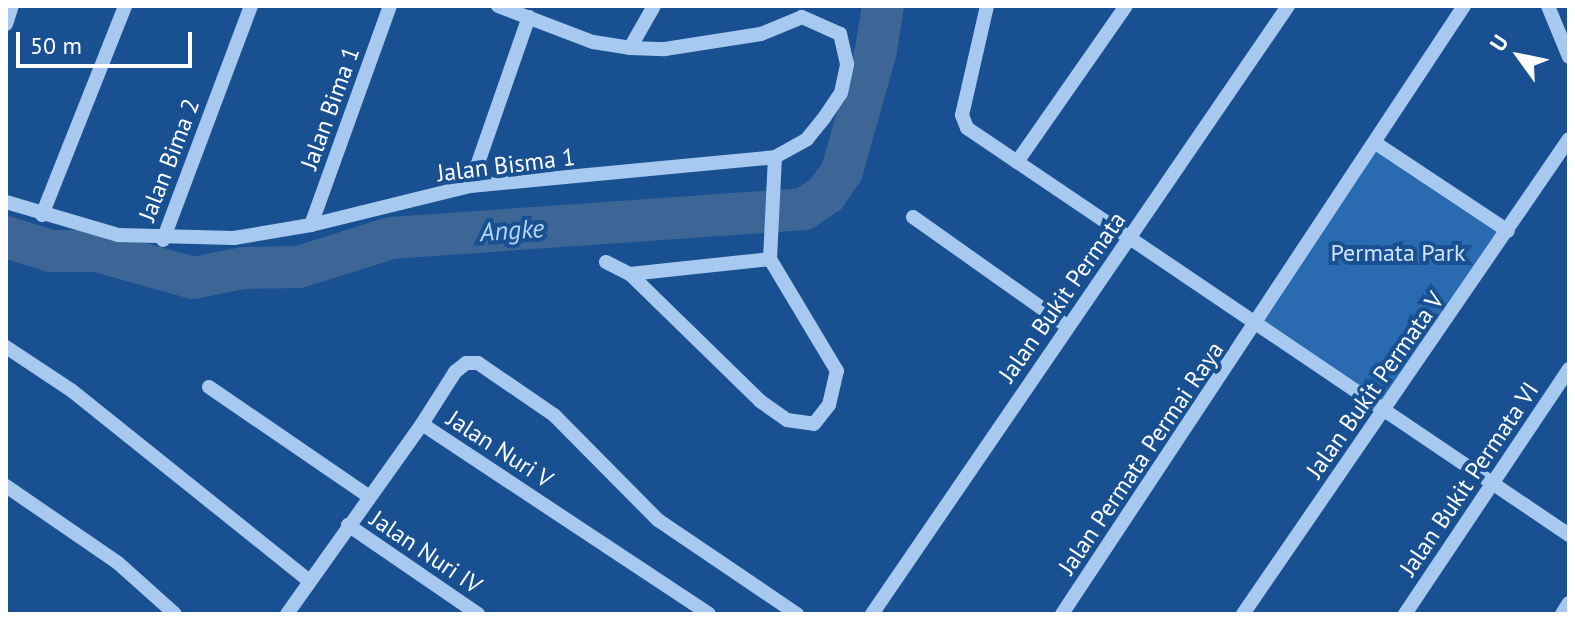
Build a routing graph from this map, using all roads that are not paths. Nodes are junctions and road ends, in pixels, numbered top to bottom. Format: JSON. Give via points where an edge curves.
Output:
{"nodes":[{"id":1,"x":12,"y":6,"type":"edge"},
{"id":2,"x":125,"y":6,"type":"edge"},
{"id":3,"x":251,"y":6,"type":"edge"},
{"id":4,"x":390,"y":6,"type":"edge"},
{"id":5,"x":498,"y":6,"type":"edge"},
{"id":6,"x":654,"y":6,"type":"edge"},
{"id":7,"x":987,"y":6,"type":"edge"},
{"id":8,"x":1126,"y":6,"type":"edge"},
{"id":9,"x":1288,"y":6,"type":"edge"},
{"id":10,"x":1464,"y":6,"type":"edge"},
{"id":11,"x":1548,"y":6,"type":"edge"},
{"id":12,"x":805,"y":12,"type":"edge"},
{"id":13,"x":529,"y":17,"type":"junction"},
{"id":14,"x":6,"y":24,"type":"edge"},
{"id":15,"x":630,"y":48,"type":"junction"},
{"id":16,"x":1569,"y":57,"type":"edge"},
{"id":17,"x":1569,"y":139,"type":"edge"},
{"id":18,"x":1377,"y":144,"type":"junction"},
{"id":19,"x":775,"y":157,"type":"junction"},
{"id":20,"x":1017,"y":162,"type":"junction"},
{"id":21,"x":470,"y":186,"type":"junction"},
{"id":22,"x":6,"y":202,"type":"edge"},
{"id":23,"x":42,"y":215,"type":"junction"},
{"id":24,"x":913,"y":217,"type":"dead end"},
{"id":25,"x":311,"y":225,"type":"junction"},
{"id":26,"x":1508,"y":231,"type":"junction"},
{"id":27,"x":1129,"y":238,"type":"junction"},
{"id":28,"x":163,"y":240,"type":"junction"},
{"id":29,"x":770,"y":259,"type":"junction"},
{"id":30,"x":606,"y":262,"type":"dead end"},
{"id":31,"x":630,"y":274,"type":"junction"},
{"id":32,"x":1067,"y":326,"type":"junction"},
{"id":33,"x":1256,"y":327,"type":"junction"},
{"id":34,"x":6,"y":347,"type":"edge"},
{"id":35,"x":1569,"y":369,"type":"edge"},
{"id":36,"x":209,"y":387,"type":"dead end"},
{"id":37,"x":1384,"y":411,"type":"junction"},
{"id":38,"x":422,"y":424,"type":"junction"},
{"id":39,"x":1492,"y":484,"type":"junction"},
{"id":40,"x":6,"y":486,"type":"edge"},
{"id":41,"x":368,"y":496,"type":"junction"},
{"id":42,"x":348,"y":525,"type":"junction"},
{"id":43,"x":1569,"y":535,"type":"edge"},
{"id":44,"x":309,"y":581,"type":"junction"},
{"id":45,"x":1569,"y":603,"type":"edge"},
{"id":46,"x":175,"y":614,"type":"edge"},
{"id":47,"x":287,"y":614,"type":"edge"},
{"id":48,"x":478,"y":614,"type":"edge"},
{"id":49,"x":709,"y":614,"type":"edge"},
{"id":50,"x":797,"y":614,"type":"edge"},
{"id":51,"x":872,"y":614,"type":"edge"},
{"id":52,"x":1062,"y":614,"type":"edge"},
{"id":53,"x":1243,"y":614,"type":"edge"},
{"id":54,"x":1405,"y":614,"type":"edge"},
{"id":55,"x":1562,"y":614,"type":"edge"}],
"edges":[{"from":1,"to":14,"type":"street"},
{"from":2,"to":23,"type":"street"},
{"from":3,"to":28,"type":"street","name":"Jalan Bima 2"},
{"from":4,"to":25,"type":"street","name":"Jalan Bima 1"},
{"from":5,"to":13,"type":"street"},
{"from":6,"to":15,"type":"street"},
{"from":7,"to":20,"type":"street","via":[[962,123]]},
{"from":8,"to":20,"type":"street"},
{"from":9,"to":27,"type":"street","name":"Jalan Bukit Permata"},
{"from":10,"to":18,"type":"street","name":"Jalan Permata Permai Raya"},
{"from":11,"to":16,"type":"street"},
{"from":12,"to":15,"type":"street","via":[[761,34],[665,49]]},
{"from":12,"to":19,"type":"street","name":"Jalan Bisma 1","via":[[840,34],[847,64],[841,93],[807,139]]},
{"from":13,"to":15,"type":"street","via":[[593,42]]},
{"from":13,"to":21,"type":"street"},
{"from":17,"to":26,"type":"street","name":"Jalan Bukit Permata V"},
{"from":18,"to":26,"type":"street"},
{"from":18,"to":33,"type":"street","name":"Jalan Permata Permai Raya"},
{"from":19,"to":21,"type":"street","name":"Jalan Bisma 1"},
{"from":19,"to":29,"type":"street"},
{"from":20,"to":27,"type":"street"},
{"from":21,"to":25,"type":"street","name":"Jalan Bisma 1"},
{"from":22,"to":23,"type":"street","name":"Jalan Bisma 1"},
{"from":23,"to":28,"type":"street","name":"Jalan Bisma 1","via":[[91,230]]},
{"from":24,"to":32,"type":"street"},
{"from":25,"to":28,"type":"street","name":"Jalan Bisma 1","via":[[234,238]]},
{"from":26,"to":37,"type":"street","name":"Jalan Bukit Permata V"},
{"from":27,"to":32,"type":"street","name":"Jalan Bukit Permata"},
{"from":27,"to":33,"type":"street"},
{"from":29,"to":31,"type":"street"},
{"from":29,"to":31,"type":"street","via":[[837,371],[829,405],[814,424],[787,420],[760,401]]},
{"from":30,"to":31,"type":"street"},
{"from":32,"to":51,"type":"street","name":"Jalan Bukit Permata"},
{"from":33,"to":37,"type":"street"},
{"from":33,"to":52,"type":"street","name":"Jalan Permata Permai Raya"},
{"from":34,"to":44,"type":"street","via":[[71,390]]},
{"from":35,"to":39,"type":"street","name":"Jalan Bukit Permata VI"},
{"from":36,"to":41,"type":"street"},
{"from":37,"to":39,"type":"street"},
{"from":37,"to":53,"type":"street","name":"Jalan Bukit Permata V"},
{"from":38,"to":41,"type":"street","name":"Jalan Nuri V"},
{"from":38,"to":49,"type":"street","name":"Jalan Nuri V"},
{"from":38,"to":50,"type":"street","via":[[455,372],[466,363],[478,363],[554,415],[681,538]]},
{"from":39,"to":43,"type":"street"},
{"from":39,"to":54,"type":"street","name":"Jalan Bukit Permata VI"},
{"from":40,"to":46,"type":"street","via":[[118,563]]},
{"from":41,"to":42,"type":"street","name":"Jalan Nuri V"},
{"from":42,"to":44,"type":"street","name":"Jalan Nuri V"},
{"from":42,"to":48,"type":"street","name":"Jalan Nuri IV"},
{"from":44,"to":47,"type":"street","name":"Jalan Nuri V"},
{"from":45,"to":55,"type":"street"}]}
